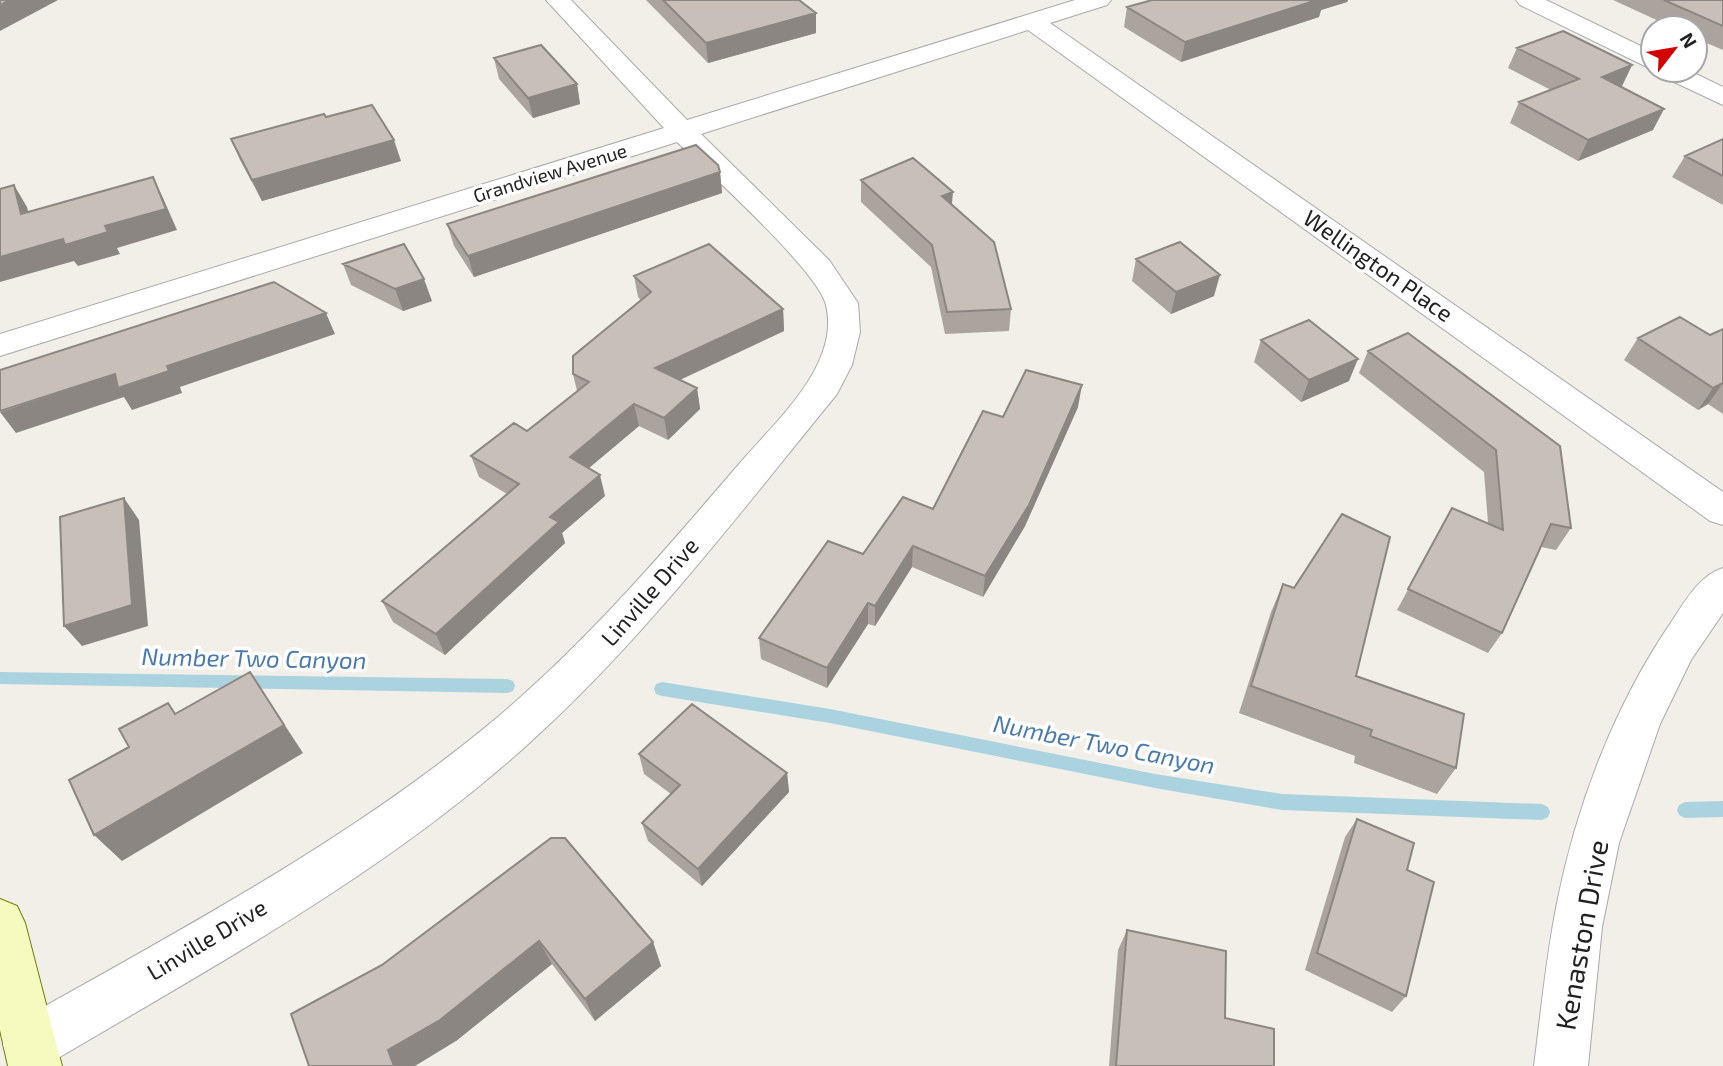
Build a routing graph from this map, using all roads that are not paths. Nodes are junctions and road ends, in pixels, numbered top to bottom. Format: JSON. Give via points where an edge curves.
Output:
{"nodes":[{"id":1,"x":558,"y":0,"type":"edge"},
{"id":2,"x":1099,"y":0,"type":"edge"},
{"id":3,"x":1528,"y":0,"type":"edge"},
{"id":4,"x":1032,"y":22,"type":"junction"},
{"id":5,"x":1639,"y":55,"type":"edge"},
{"id":6,"x":1697,"y":84,"type":"edge"},
{"id":7,"x":1723,"y":97,"type":"edge"},
{"id":8,"x":683,"y":132,"type":"junction"},
{"id":9,"x":0,"y":345,"type":"edge"},
{"id":10,"x":1723,"y":511,"type":"edge"},
{"id":11,"x":1723,"y":584,"type":"edge"},
{"id":12,"x":0,"y":923,"type":"edge"},
{"id":13,"x":32,"y":1055,"type":"edge"},
{"id":14,"x":1561,"y":1066,"type":"edge"}],
"edges":[{"from":1,"to":8,"type":"street","name":"Linville Drive"},
{"from":2,"to":4,"type":"street","name":"Grandview Avenue"},
{"from":3,"to":5,"type":"street"},
{"from":4,"to":8,"type":"street","name":"Grandview Avenue"},
{"from":4,"to":10,"type":"street","name":"Wellington Place"},
{"from":6,"to":7,"type":"street"},
{"from":8,"to":9,"type":"street","name":"Grandview Avenue"},
{"from":8,"to":13,"type":"street","name":"Linville Drive","via":[[818,267],[842,303],[844,332],[825,386],[619,630],[509,734],[362,847]]},
{"from":11,"to":14,"type":"street","name":"Kenaston Drive","via":[[1704,604],[1661,675],[1617,772],[1586,881]]},
{"from":12,"to":13,"type":"street"}]}
